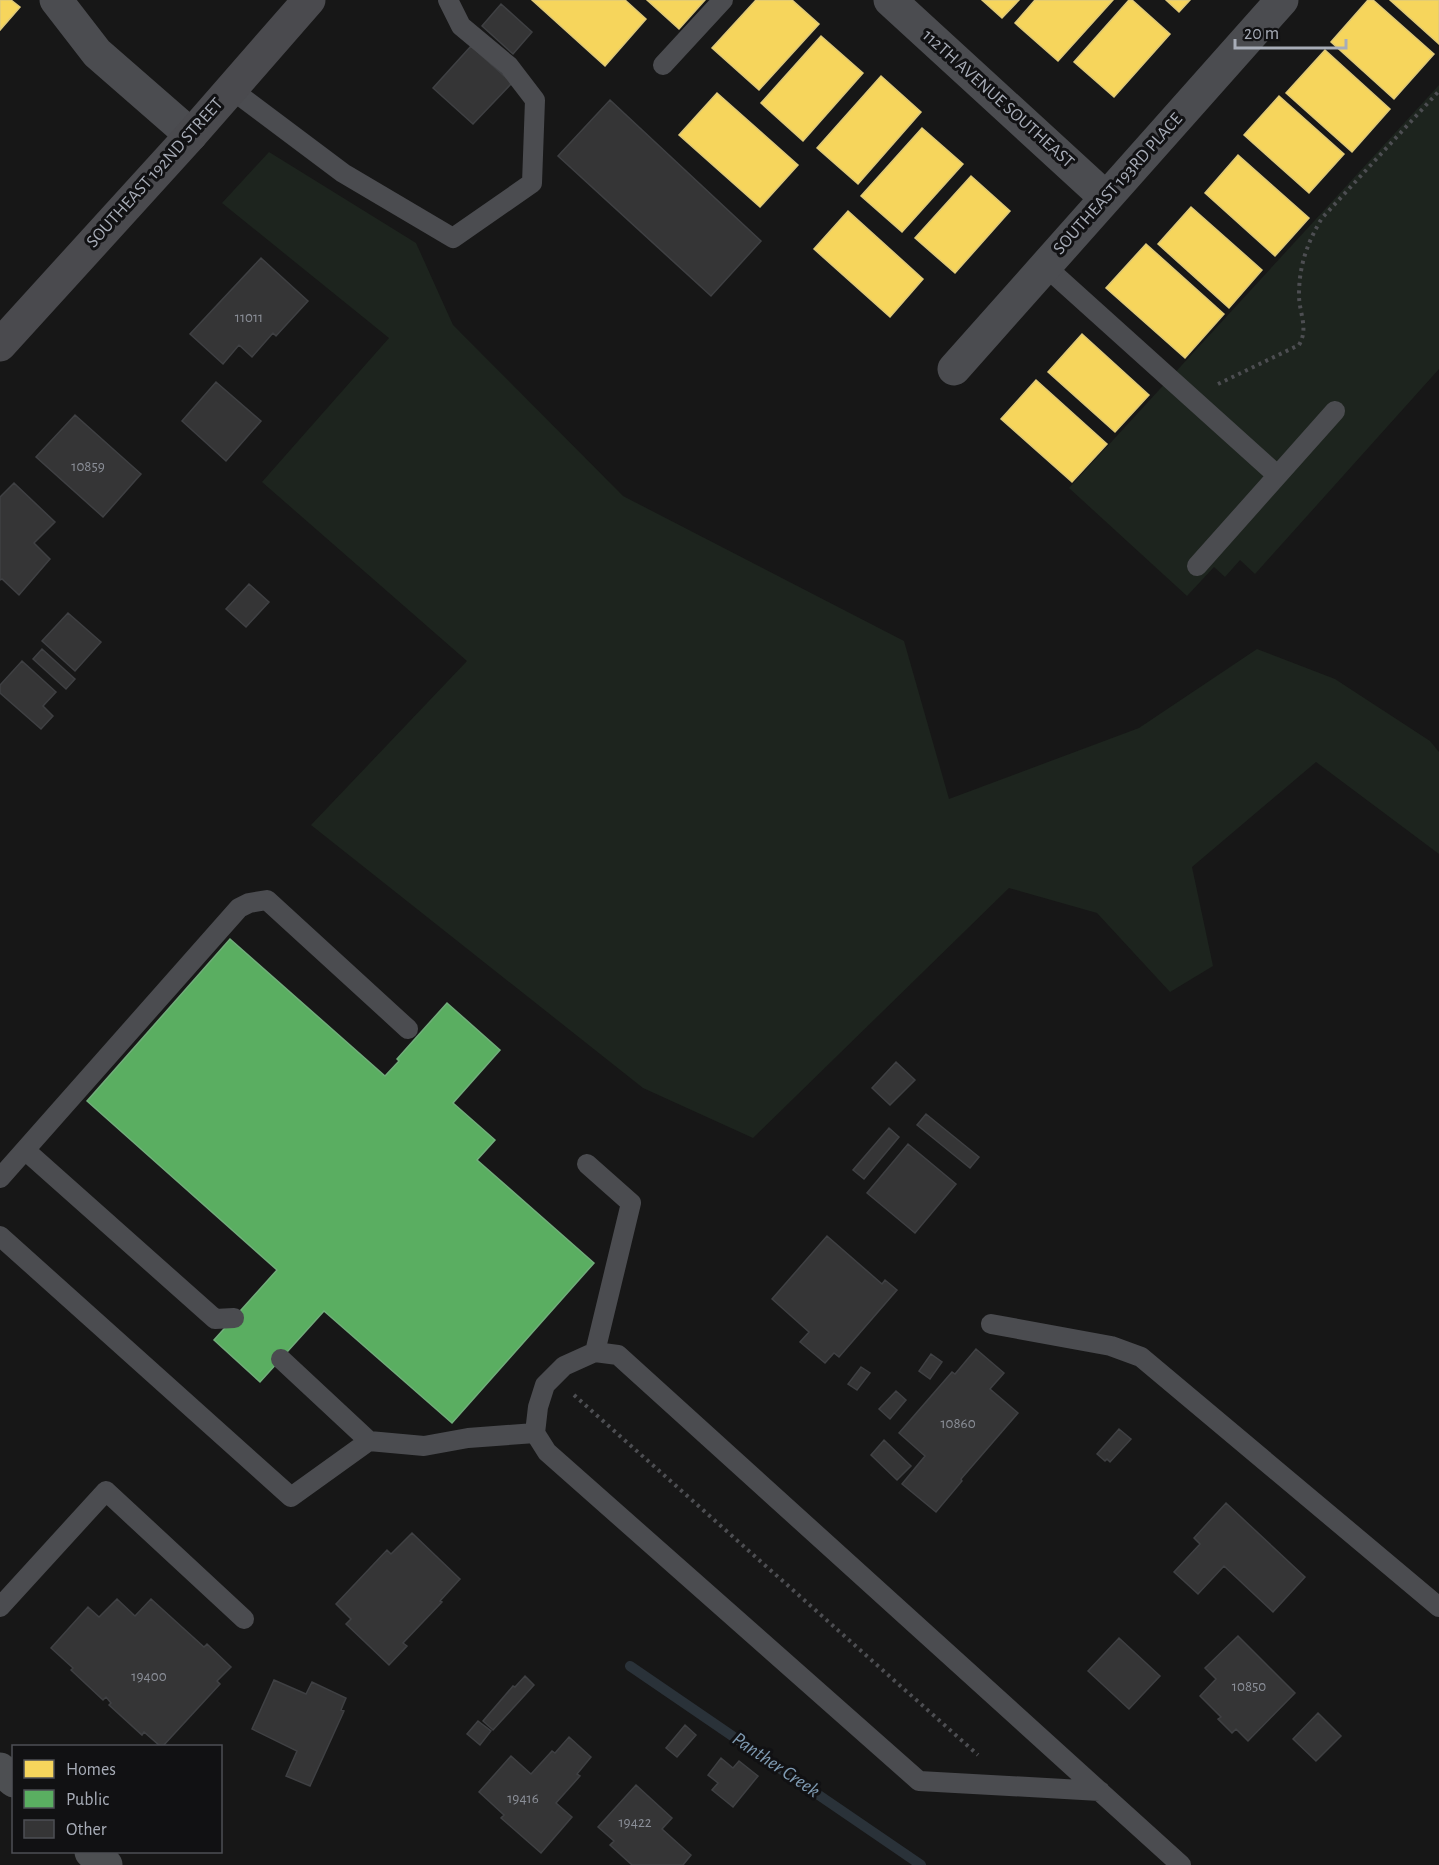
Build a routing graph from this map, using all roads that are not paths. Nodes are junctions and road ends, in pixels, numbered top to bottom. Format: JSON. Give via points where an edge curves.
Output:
{"nodes":[{"id":1,"x":56,"y":0,"type":"edge"},
{"id":2,"x":309,"y":0,"type":"edge"},
{"id":3,"x":448,"y":0,"type":"edge"},
{"id":4,"x":723,"y":0,"type":"edge"},
{"id":5,"x":890,"y":0,"type":"edge"},
{"id":6,"x":1282,"y":0,"type":"edge"},
{"id":7,"x":663,"y":65,"type":"dead end"},
{"id":8,"x":231,"y":89,"type":"junction"},
{"id":9,"x":191,"y":135,"type":"junction"},
{"id":10,"x":1106,"y":198,"type":"junction"},
{"id":11,"x":1044,"y":266,"type":"junction"},
{"id":12,"x":0,"y":345,"type":"edge"},
{"id":13,"x":954,"y":369,"type":"dead end"},
{"id":14,"x":1335,"y":411,"type":"dead end"},
{"id":15,"x":1277,"y":475,"type":"junction"},
{"id":16,"x":1197,"y":566,"type":"dead end"},
{"id":17,"x":408,"y":1029,"type":"dead end"},
{"id":18,"x":25,"y":1150,"type":"junction"},
{"id":19,"x":587,"y":1164,"type":"dead end"},
{"id":20,"x":0,"y":1178,"type":"edge"},
{"id":21,"x":0,"y":1236,"type":"edge"},
{"id":22,"x":234,"y":1318,"type":"dead end"},
{"id":23,"x":991,"y":1324,"type":"dead end"},
{"id":24,"x":595,"y":1352,"type":"junction"},
{"id":25,"x":280,"y":1359,"type":"dead end"},
{"id":26,"x":535,"y":1433,"type":"junction"},
{"id":27,"x":369,"y":1441,"type":"junction"},
{"id":28,"x":0,"y":1607,"type":"edge"},
{"id":29,"x":1439,"y":1607,"type":"edge"},
{"id":30,"x":244,"y":1618,"type":"dead end"},
{"id":31,"x":0,"y":1769,"type":"edge"},
{"id":32,"x":12,"y":1779,"type":"edge"},
{"id":33,"x":1100,"y":1791,"type":"junction"},
{"id":34,"x":93,"y":1853,"type":"edge"},
{"id":35,"x":106,"y":1865,"type":"edge"},
{"id":36,"x":1181,"y":1865,"type":"edge"}],
"edges":[{"from":1,"to":9,"type":"street","via":[[97,53]]},
{"from":2,"to":8,"type":"street","name":"SOUTHEAST 192ND STREET"},
{"from":3,"to":8,"type":"lane","via":[[462,26],[509,66],[535,100],[532,183],[453,238],[343,173]]},
{"from":4,"to":7,"type":"lane"},
{"from":5,"to":10,"type":"street","name":"112TH AVENUE SOUTHEAST"},
{"from":6,"to":10,"type":"street","name":"SOUTHEAST 193RD PLACE"},
{"from":8,"to":9,"type":"street","name":"SOUTHEAST 192ND STREET"},
{"from":9,"to":12,"type":"street","name":"SOUTHEAST 192ND STREET"},
{"from":10,"to":11,"type":"street","name":"SOUTHEAST 193RD PLACE"},
{"from":11,"to":13,"type":"street","name":"SOUTHEAST 193RD PLACE"},
{"from":11,"to":15,"type":"lane"},
{"from":14,"to":15,"type":"lane"},
{"from":15,"to":16,"type":"lane"},
{"from":17,"to":18,"type":"lane","via":[[267,900],[249,903],[239,908]]},
{"from":18,"to":20,"type":"lane"},
{"from":18,"to":22,"type":"lane","via":[[215,1319]]},
{"from":19,"to":24,"type":"lane","via":[[631,1203]]},
{"from":21,"to":27,"type":"lane","via":[[291,1497]]},
{"from":23,"to":29,"type":"lane","via":[[1112,1346],[1141,1358]]},
{"from":24,"to":26,"type":"lane","via":[[564,1366],[545,1385]]},
{"from":24,"to":33,"type":"lane","via":[[618,1355]]},
{"from":25,"to":27,"type":"lane"},
{"from":26,"to":27,"type":"lane","via":[[424,1446]]},
{"from":26,"to":33,"type":"lane","via":[[547,1452],[920,1781]]},
{"from":28,"to":30,"type":"lane","via":[[106,1491]]},
{"from":31,"to":32,"type":"main road"},
{"from":33,"to":36,"type":"lane"},
{"from":34,"to":35,"type":"main road"}]}
